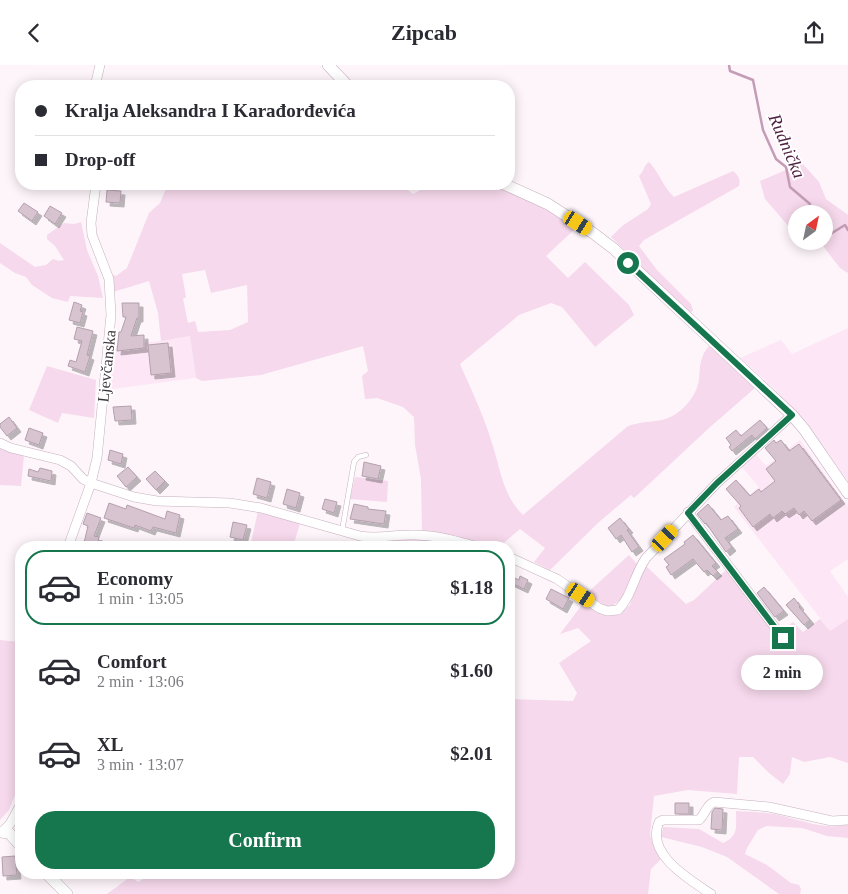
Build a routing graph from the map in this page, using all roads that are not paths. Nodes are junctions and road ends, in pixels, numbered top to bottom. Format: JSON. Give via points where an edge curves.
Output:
{"nodes":[{"id":1,"x":100,"y":65,"type":"edge"},
{"id":2,"x":328,"y":65,"type":"edge"},
{"id":3,"x":96,"y":80,"type":"edge"},
{"id":4,"x":342,"y":80,"type":"edge"},
{"id":5,"x":515,"y":189,"type":"edge"},
{"id":6,"x":95,"y":190,"type":"edge"},
{"id":7,"x":792,"y":415,"type":"junction"},
{"id":8,"x":0,"y":442,"type":"edge"},
{"id":9,"x":366,"y":455,"type":"dead end"},
{"id":10,"x":91,"y":483,"type":"junction"},
{"id":11,"x":848,"y":493,"type":"edge"},
{"id":12,"x":688,"y":513,"type":"junction"},
{"id":13,"x":342,"y":531,"type":"junction"},
{"id":14,"x":70,"y":541,"type":"edge"},
{"id":15,"x":457,"y":541,"type":"edge"},
{"id":16,"x":515,"y":560,"type":"edge"},
{"id":17,"x":783,"y":638,"type":"dead end"},
{"id":18,"x":15,"y":815,"type":"edge"},
{"id":19,"x":848,"y":820,"type":"edge"},
{"id":20,"x":1,"y":832,"type":"edge"},
{"id":21,"x":15,"y":840,"type":"edge"},
{"id":22,"x":52,"y":879,"type":"edge"},
{"id":23,"x":67,"y":894,"type":"edge"},
{"id":24,"x":711,"y":894,"type":"edge"}],
"edges":[{"from":1,"to":3,"type":"street"},
{"from":2,"to":4,"type":"street"},
{"from":5,"to":7,"type":"street","via":[[548,203],[614,249]]},
{"from":6,"to":10,"type":"street","name":"Ljevčanska","via":[[92,235],[109,279],[111,315],[97,458]]},
{"from":7,"to":11,"type":"street"},
{"from":7,"to":12,"type":"street"},
{"from":8,"to":10,"type":"street","via":[[11,448],[60,459]]},
{"from":9,"to":13,"type":"lane","via":[[354,462]]},
{"from":10,"to":13,"type":"street","via":[[157,501],[230,503],[261,508]]},
{"from":10,"to":14,"type":"street","name":"Ljevčanska"},
{"from":12,"to":16,"type":"street","via":[[646,558],[626,602],[618,610],[600,608],[557,579]]},
{"from":12,"to":17,"type":"street"},
{"from":13,"to":15,"type":"street","via":[[372,538],[412,534]]},
{"from":18,"to":20,"type":"street"},
{"from":19,"to":24,"type":"street","via":[[832,821],[769,807],[714,802],[706,807],[699,820],[659,822],[656,835],[662,853]]},
{"from":20,"to":21,"type":"street","via":[[9,833]]},
{"from":22,"to":23,"type":"street"}]}
